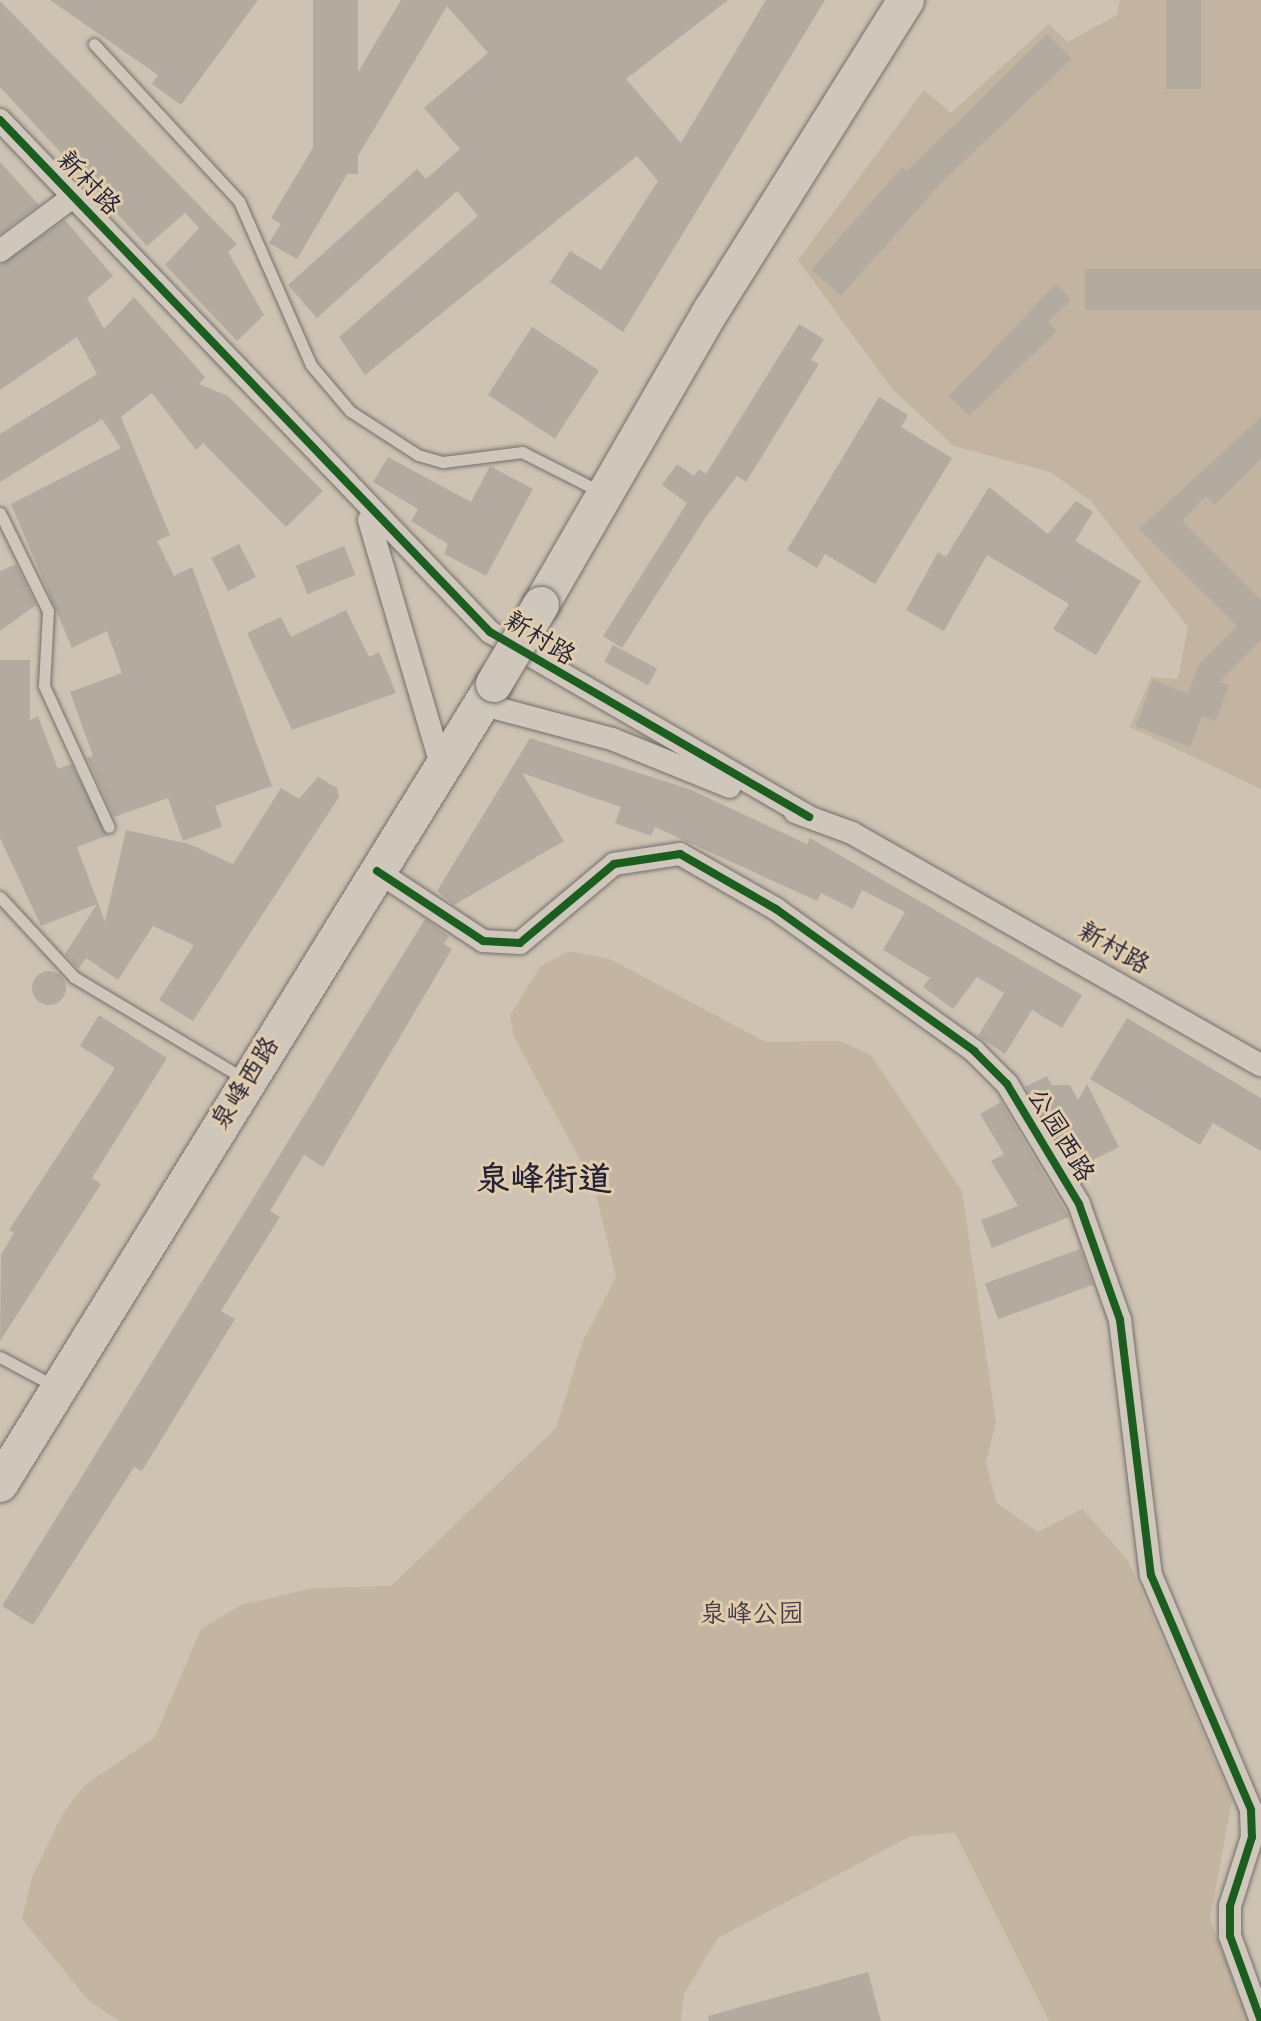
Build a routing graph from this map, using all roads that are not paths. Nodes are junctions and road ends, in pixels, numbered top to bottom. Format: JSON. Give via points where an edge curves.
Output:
{"nodes":[{"id":1,"x":906,"y":0,"type":"edge"},
{"id":2,"x":94,"y":44,"type":"dead end"},
{"id":3,"x":0,"y":120,"type":"edge"},
{"id":4,"x":74,"y":196,"type":"junction"},
{"id":5,"x":0,"y":251,"type":"edge"},
{"id":6,"x":605,"y":495,"type":"junction"},
{"id":7,"x":359,"y":502,"type":"junction"},
{"id":8,"x":0,"y":513,"type":"edge"},
{"id":9,"x":488,"y":694,"type":"junction"},
{"id":10,"x":442,"y":768,"type":"junction"},
{"id":11,"x":809,"y":817,"type":"junction"},
{"id":12,"x":109,"y":827,"type":"dead end"},
{"id":13,"x":377,"y":871,"type":"junction"},
{"id":14,"x":0,"y":897,"type":"edge"},
{"id":15,"x":1261,"y":1065,"type":"edge"},
{"id":16,"x":247,"y":1080,"type":"junction"},
{"id":17,"x":0,"y":1357,"type":"edge"},
{"id":18,"x":58,"y":1388,"type":"junction"},
{"id":19,"x":0,"y":1484,"type":"edge"},
{"id":20,"x":1261,"y":2021,"type":"edge"}],
"edges":[{"from":1,"to":6,"type":"highway","name":"泉峰西路"},
{"from":2,"to":6,"type":"lane","via":[[239,201],[311,365],[350,411],[418,455],[443,462],[522,452]]},
{"from":3,"to":4,"type":"street","name":"新村路"},
{"from":4,"to":5,"type":"street"},
{"from":4,"to":7,"type":"street","name":"新村路"},
{"from":6,"to":9,"type":"highway","name":"泉峰西路","bridge":true},
{"from":7,"to":10,"type":"street","via":[[386,558]]},
{"from":7,"to":11,"type":"street","name":"新村路","via":[[490,632]]},
{"from":8,"to":12,"type":"lane","via":[[48,611],[44,686]]},
{"from":9,"to":10,"type":"highway","name":"泉峰西路"},
{"from":9,"to":11,"type":"street","name":"新村路"},
{"from":10,"to":13,"type":"highway","name":"泉峰西路"},
{"from":11,"to":15,"type":"street","name":"新村路","via":[[852,833]]},
{"from":13,"to":16,"type":"highway","name":"泉峰西路"},
{"from":13,"to":20,"type":"street","name":"公园西路","via":[[483,941],[520,943],[614,864],[680,854],[776,909],[974,1051],[1007,1084],[1079,1204],[1120,1320],[1151,1575],[1251,1810],[1252,1837],[1230,1906],[1230,1936]]},
{"from":14,"to":16,"type":"lane","via":[[74,977]]},
{"from":16,"to":18,"type":"highway","name":"泉峰西路"},
{"from":17,"to":18,"type":"lane"},
{"from":18,"to":19,"type":"highway","name":"泉峰西路"}]}
